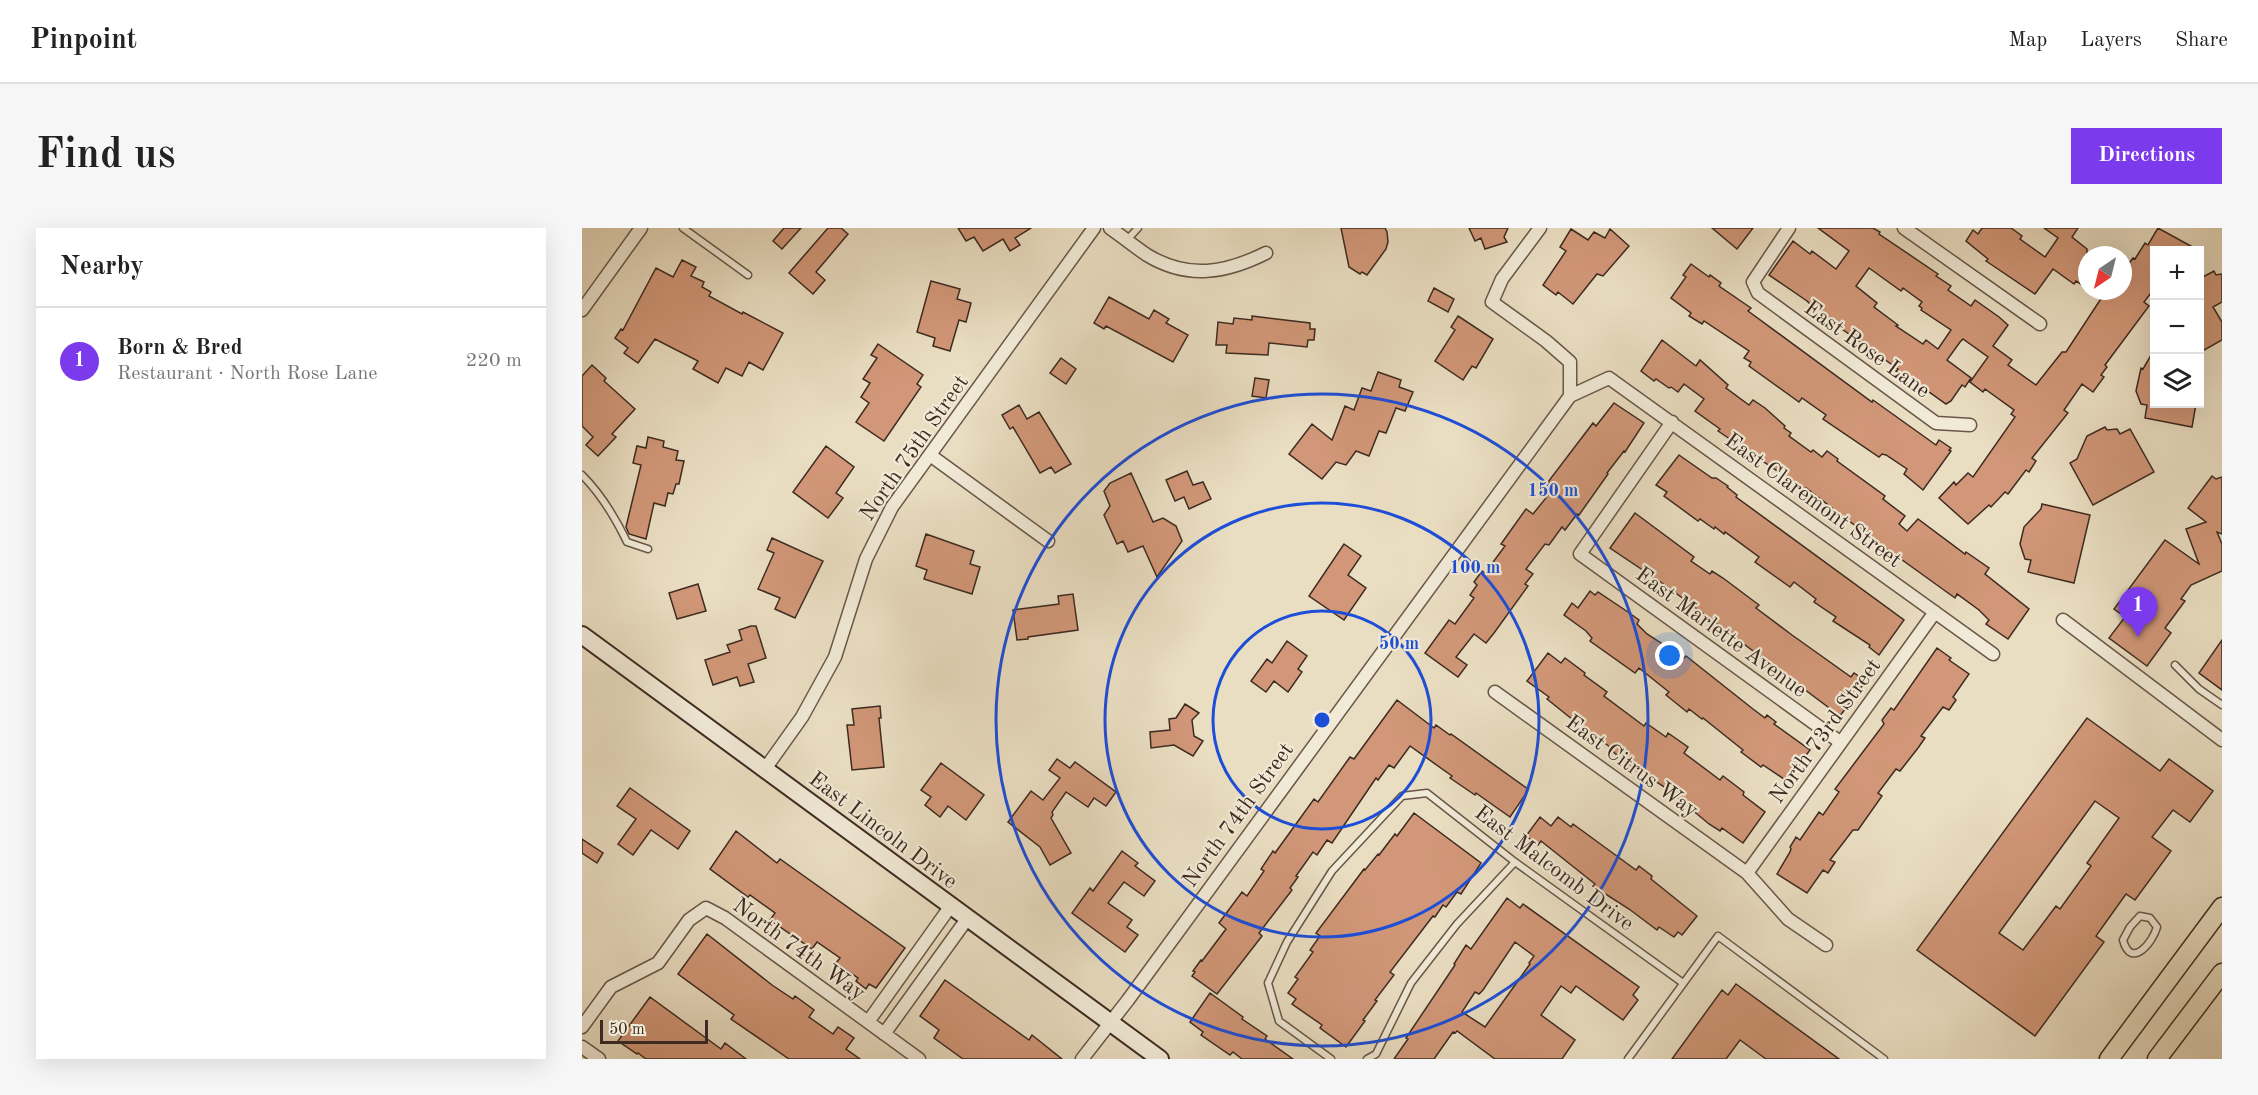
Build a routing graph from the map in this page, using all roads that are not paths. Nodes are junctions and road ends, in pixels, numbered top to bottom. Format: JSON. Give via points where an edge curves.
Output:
{"nodes":[{"id":1,"x":641,"y":228,"type":"edge"},
{"id":2,"x":683,"y":228,"type":"edge"},
{"id":3,"x":1094,"y":228,"type":"edge"},
{"id":4,"x":1110,"y":228,"type":"edge"},
{"id":5,"x":1138,"y":228,"type":"edge"},
{"id":6,"x":1540,"y":228,"type":"edge"},
{"id":7,"x":1789,"y":228,"type":"edge"},
{"id":8,"x":1907,"y":229,"type":"edge"},
{"id":9,"x":1127,"y":240,"type":"junction"},
{"id":10,"x":1266,"y":253,"type":"dead end"},
{"id":11,"x":748,"y":275,"type":"dead end"},
{"id":12,"x":582,"y":310,"type":"edge"},
{"id":13,"x":2040,"y":324,"type":"dead end"},
{"id":14,"x":1610,"y":378,"type":"joint"},
{"id":15,"x":1570,"y":396,"type":"junction"},
{"id":16,"x":1672,"y":422,"type":"junction"},
{"id":17,"x":1970,"y":425,"type":"dead end"},
{"id":18,"x":930,"y":455,"type":"junction"},
{"id":19,"x":582,"y":475,"type":"edge"},
{"id":20,"x":1047,"y":541,"type":"dead end"},
{"id":21,"x":648,"y":549,"type":"dead end"},
{"id":22,"x":1935,"y":612,"type":"junction"},
{"id":23,"x":2063,"y":620,"type":"dead end"},
{"id":24,"x":582,"y":635,"type":"edge"},
{"id":25,"x":1993,"y":654,"type":"dead end"},
{"id":26,"x":2175,"y":665,"type":"dead end"},
{"id":27,"x":1495,"y":692,"type":"dead end"},
{"id":28,"x":2222,"y":705,"type":"edge"},
{"id":29,"x":2222,"y":740,"type":"edge"},
{"id":30,"x":1840,"y":742,"type":"junction"},
{"id":31,"x":765,"y":769,"type":"junction"},
{"id":32,"x":1515,"y":862,"type":"junction"},
{"id":33,"x":1747,"y":873,"type":"junction"},
{"id":34,"x":950,"y":907,"type":"junction"},
{"id":35,"x":2222,"y":908,"type":"edge"},
{"id":36,"x":967,"y":919,"type":"junction"},
{"id":37,"x":1826,"y":945,"type":"dead end"},
{"id":38,"x":2128,"y":950,"type":"joint"},
{"id":39,"x":2222,"y":973,"type":"edge"},
{"id":40,"x":1683,"y":983,"type":"junction"},
{"id":41,"x":1110,"y":1021,"type":"junction"},
{"id":42,"x":868,"y":1022,"type":"junction"},
{"id":43,"x":582,"y":1027,"type":"edge"},
{"id":44,"x":884,"y":1034,"type":"junction"},
{"id":45,"x":582,"y":1047,"type":"edge"},
{"id":46,"x":599,"y":1059,"type":"edge"},
{"id":47,"x":919,"y":1059,"type":"edge"},
{"id":48,"x":1082,"y":1059,"type":"edge"},
{"id":49,"x":1160,"y":1059,"type":"edge"},
{"id":50,"x":1331,"y":1059,"type":"edge"},
{"id":51,"x":1367,"y":1059,"type":"edge"},
{"id":52,"x":1628,"y":1059,"type":"edge"},
{"id":53,"x":1884,"y":1059,"type":"edge"},
{"id":54,"x":2109,"y":1059,"type":"edge"},
{"id":55,"x":2157,"y":1059,"type":"edge"}],
"edges":[{"from":1,"to":12,"type":"street"},
{"from":2,"to":11,"type":"lane"},
{"from":3,"to":18,"type":"street","name":"North 75th Street"},
{"from":4,"to":9,"type":"street"},
{"from":5,"to":9,"type":"lane"},
{"from":6,"to":15,"type":"street","via":[[1502,279],[1492,302],[1570,362]]},
{"from":7,"to":17,"type":"street","name":"East Rose Lane","via":[[1753,282],[1758,293],[1936,423]]},
{"from":8,"to":13,"type":"street"},
{"from":9,"to":10,"type":"street","via":[[1148,256],[1194,271],[1213,272],[1242,265]]},
{"from":14,"to":15,"type":"street","name":"North 74th Street"},
{"from":14,"to":16,"type":"street","name":"East Claremont Street"},
{"from":15,"to":41,"type":"street","name":"North 74th Street"},
{"from":16,"to":22,"type":"street","name":"East Claremont Street"},
{"from":16,"to":30,"type":"street","name":"East Marlette Avenue","via":[[1580,554]]},
{"from":18,"to":20,"type":"street"},
{"from":18,"to":31,"type":"street","name":"North 75th Street","via":[[892,507],[866,559],[835,657],[819,688]]},
{"from":19,"to":21,"type":"lane","via":[[614,515],[627,542]]},
{"from":22,"to":25,"type":"street","name":"East Claremont Street"},
{"from":22,"to":30,"type":"street","name":"North 73rd Street"},
{"from":23,"to":29,"type":"street"},
{"from":24,"to":31,"type":"main road","name":"East Lincoln Drive"},
{"from":26,"to":28,"type":"lane"},
{"from":27,"to":33,"type":"street","name":"East Citrus Way"},
{"from":30,"to":33,"type":"street","name":"North 73rd Street"},
{"from":31,"to":34,"type":"main road","name":"East Lincoln Drive"},
{"from":32,"to":40,"type":"lane","name":"East Malcomb Drive"},
{"from":32,"to":50,"type":"lane","name":"East Malcomb Drive","via":[[1427,793],[1402,795],[1332,871],[1287,942],[1268,983],[1279,1022]]},
{"from":32,"to":51,"type":"lane","via":[[1457,924],[1411,983],[1376,1054]]},
{"from":33,"to":37,"type":"street","name":"East Citrus Way","via":[[1788,919]]},
{"from":34,"to":36,"type":"main road","name":"East Lincoln Drive"},
{"from":34,"to":42,"type":"street","name":"North 74th Way"},
{"from":35,"to":54,"type":"main road"},
{"from":36,"to":41,"type":"main road","name":"East Lincoln Drive"},
{"from":36,"to":44,"type":"street"},
{"from":38,"to":38,"type":"lane","via":[[2138,953],[2150,943],[2157,927],[2150,918],[2140,916],[2135,920],[2123,940]]},
{"from":39,"to":55,"type":"main road"},
{"from":40,"to":52,"type":"lane"},
{"from":40,"to":53,"type":"lane","via":[[1718,936]]},
{"from":41,"to":48,"type":"street","name":"North 74th Street"},
{"from":41,"to":49,"type":"main road","name":"East Lincoln Drive"},
{"from":42,"to":43,"type":"street","name":"North 74th Way","via":[[706,908],[689,920],[658,963],[611,987]]},
{"from":42,"to":44,"type":"street"},
{"from":44,"to":47,"type":"street"},
{"from":45,"to":46,"type":"street"}]}
